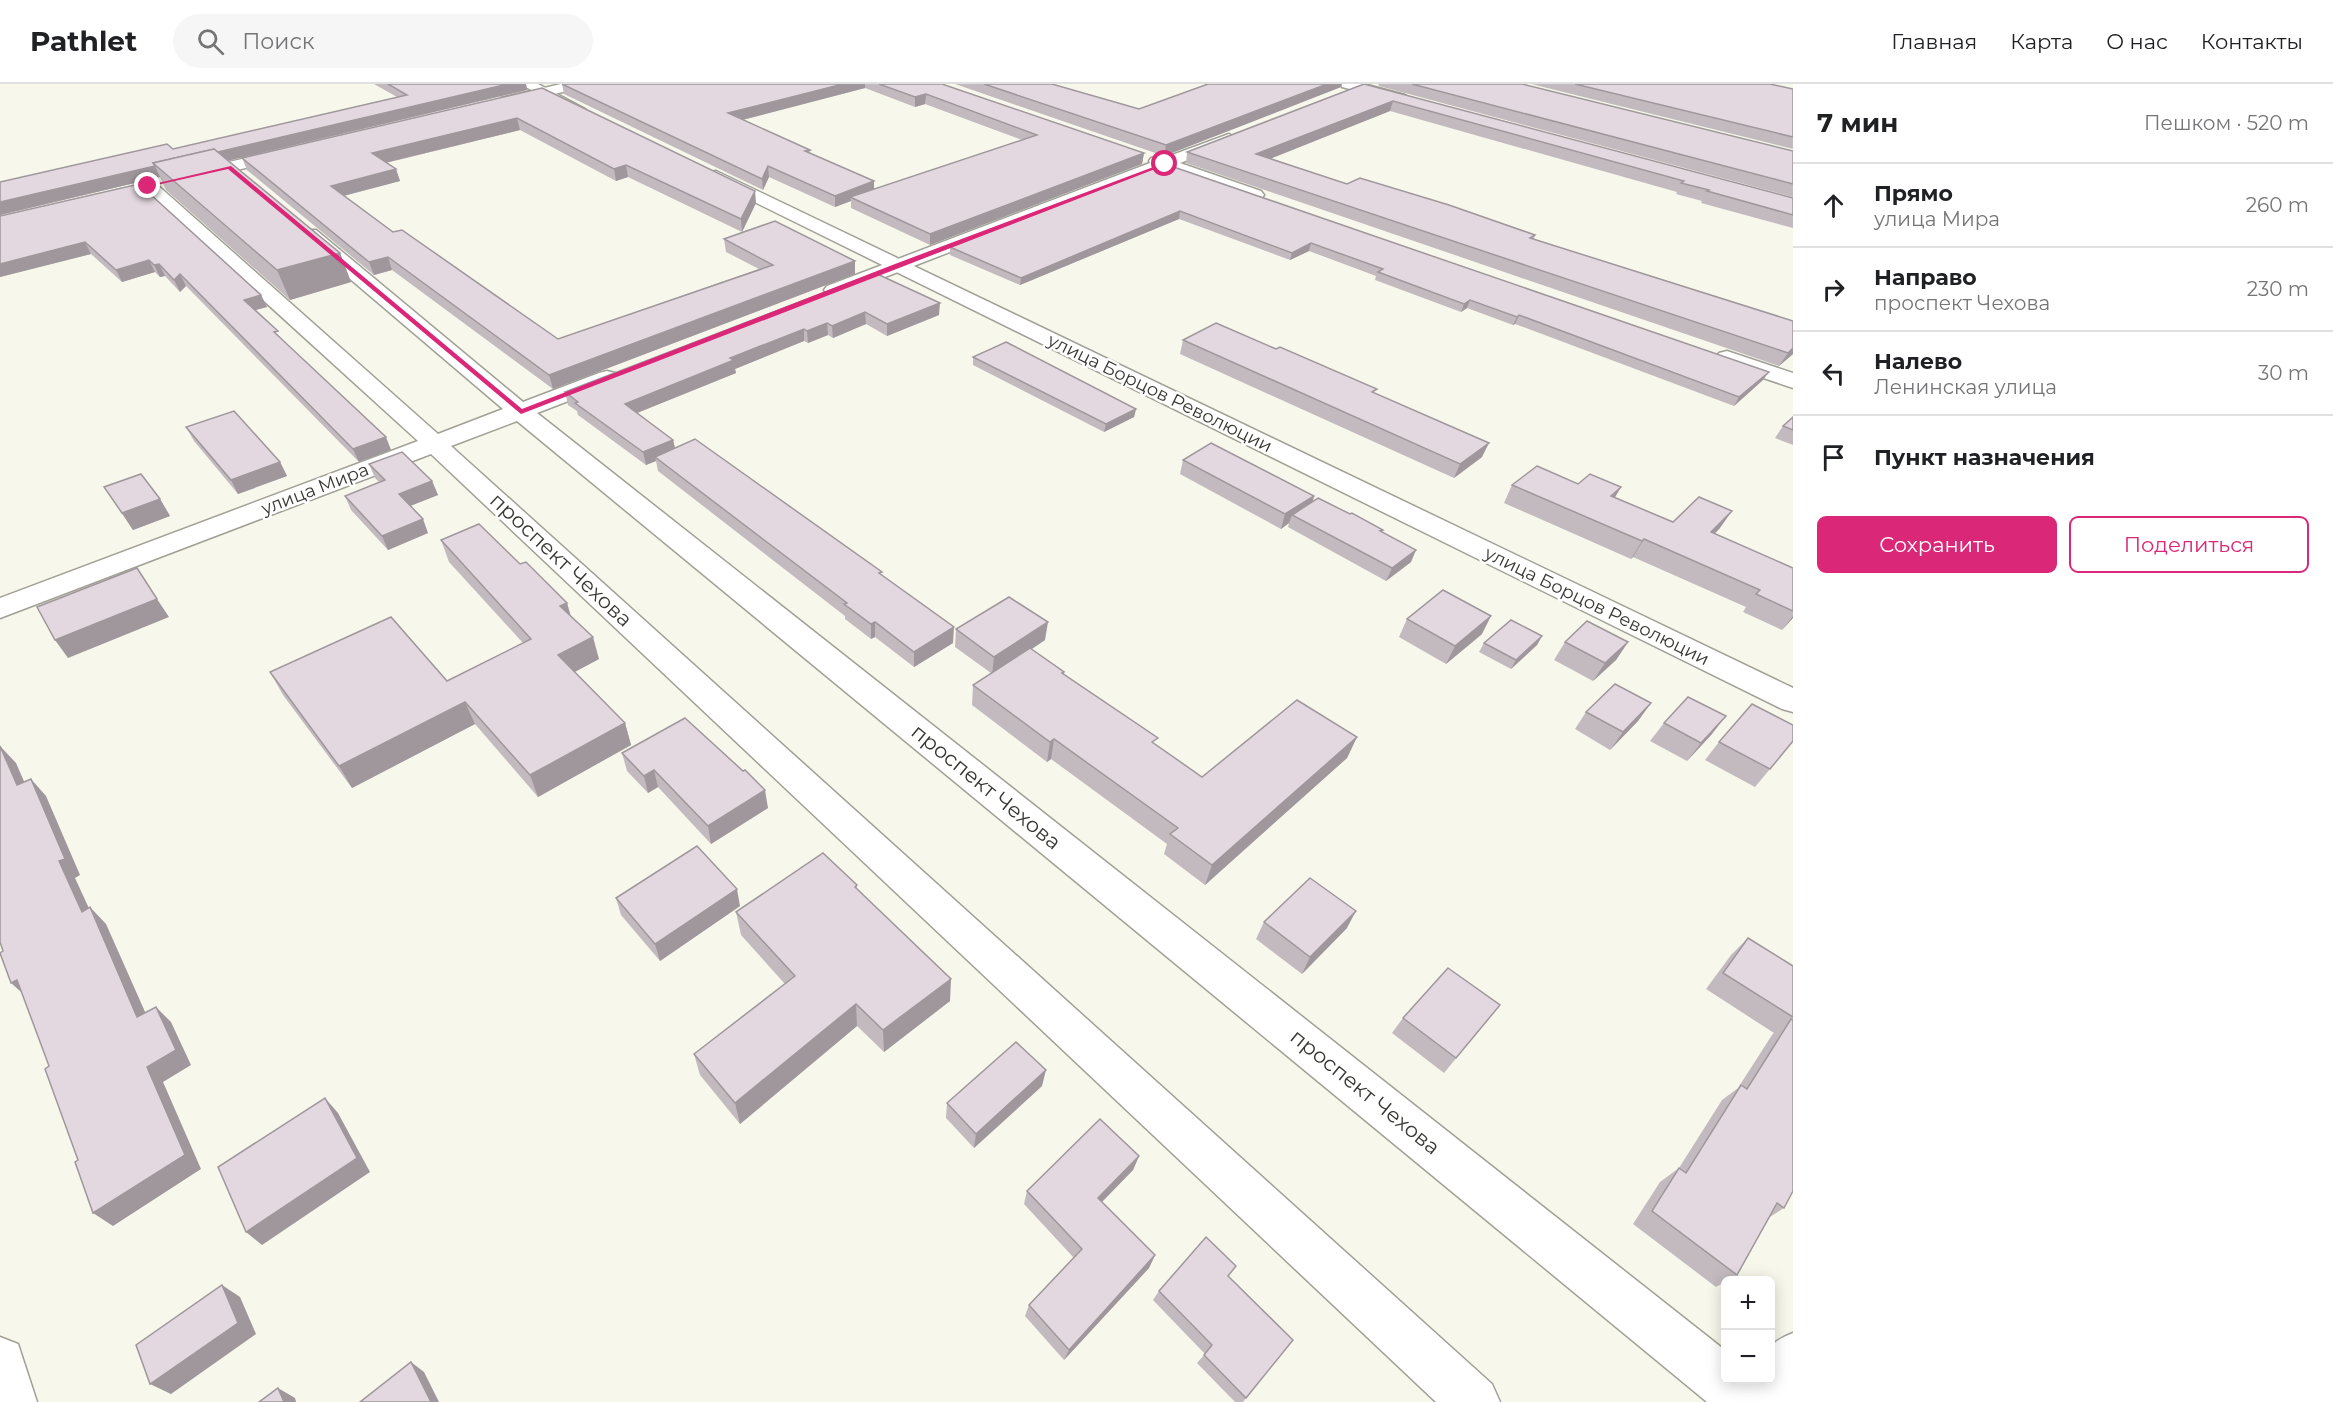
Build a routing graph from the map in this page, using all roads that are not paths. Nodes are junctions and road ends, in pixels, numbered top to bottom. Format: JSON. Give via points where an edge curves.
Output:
{"nodes":[{"id":1,"x":580,"y":84,"type":"edge"},
{"id":2,"x":536,"y":88,"type":"edge"},
{"id":3,"x":1354,"y":88,"type":"edge"},
{"id":4,"x":1418,"y":103,"type":"edge"},
{"id":5,"x":486,"y":106,"type":"edge"},
{"id":6,"x":598,"y":118,"type":"edge"},
{"id":7,"x":1241,"y":134,"type":"edge"},
{"id":8,"x":299,"y":151,"type":"edge"},
{"id":9,"x":1132,"y":153,"type":"edge"},
{"id":10,"x":1165,"y":164,"type":"junction"},
{"id":11,"x":694,"y":166,"type":"edge"},
{"id":12,"x":229,"y":167,"type":"junction"},
{"id":13,"x":247,"y":182,"type":"edge"},
{"id":14,"x":1277,"y":203,"type":"edge"},
{"id":15,"x":292,"y":220,"type":"edge"},
{"id":16,"x":897,"y":265,"type":"junction"},
{"id":17,"x":809,"y":300,"type":"edge"},
{"id":18,"x":1714,"y":354,"type":"edge"},
{"id":19,"x":632,"y":369,"type":"edge"},
{"id":20,"x":1793,"y":381,"type":"edge"},
{"id":21,"x":521,"y":412,"type":"junction"},
{"id":22,"x":434,"y":443,"type":"junction"},
{"id":23,"x":0,"y":609,"type":"edge"},
{"id":24,"x":1793,"y":701,"type":"edge"},
{"id":25,"x":1793,"y":1358,"type":"edge"},
{"id":26,"x":0,"y":1362,"type":"edge"},
{"id":27,"x":11,"y":1402,"type":"edge"},
{"id":28,"x":1474,"y":1402,"type":"edge"},
{"id":29,"x":1748,"y":1402,"type":"edge"},
{"id":30,"x":1770,"y":1402,"type":"edge"}],
"edges":[{"from":1,"to":2,"type":"street"},
{"from":2,"to":5,"type":"street"},
{"from":2,"to":6,"type":"street"},
{"from":3,"to":4,"type":"street"},
{"from":7,"to":10,"type":"street"},
{"from":8,"to":12,"type":"street"},
{"from":9,"to":10,"type":"street"},
{"from":10,"to":14,"type":"street"},
{"from":10,"to":16,"type":"street"},
{"from":11,"to":16,"type":"street","name":"улица Борцов Революции"},
{"from":12,"to":13,"type":"street"},
{"from":12,"to":22,"type":"street","name":"проспект Чехова","via":[[142,187]]},
{"from":15,"to":21,"type":"street","name":"проспект Чехова"},
{"from":16,"to":17,"type":"street"},
{"from":16,"to":24,"type":"street","name":"улица Борцов Революции"},
{"from":18,"to":20,"type":"street"},
{"from":19,"to":21,"type":"street","name":"улица Мира"},
{"from":21,"to":22,"type":"street","name":"улица Мира"},
{"from":21,"to":29,"type":"street","name":"проспект Чехова"},
{"from":22,"to":23,"type":"street","name":"улица Мира"},
{"from":22,"to":28,"type":"street","name":"проспект Чехова"},
{"from":25,"to":30,"type":"street"},
{"from":26,"to":27,"type":"street"}]}
